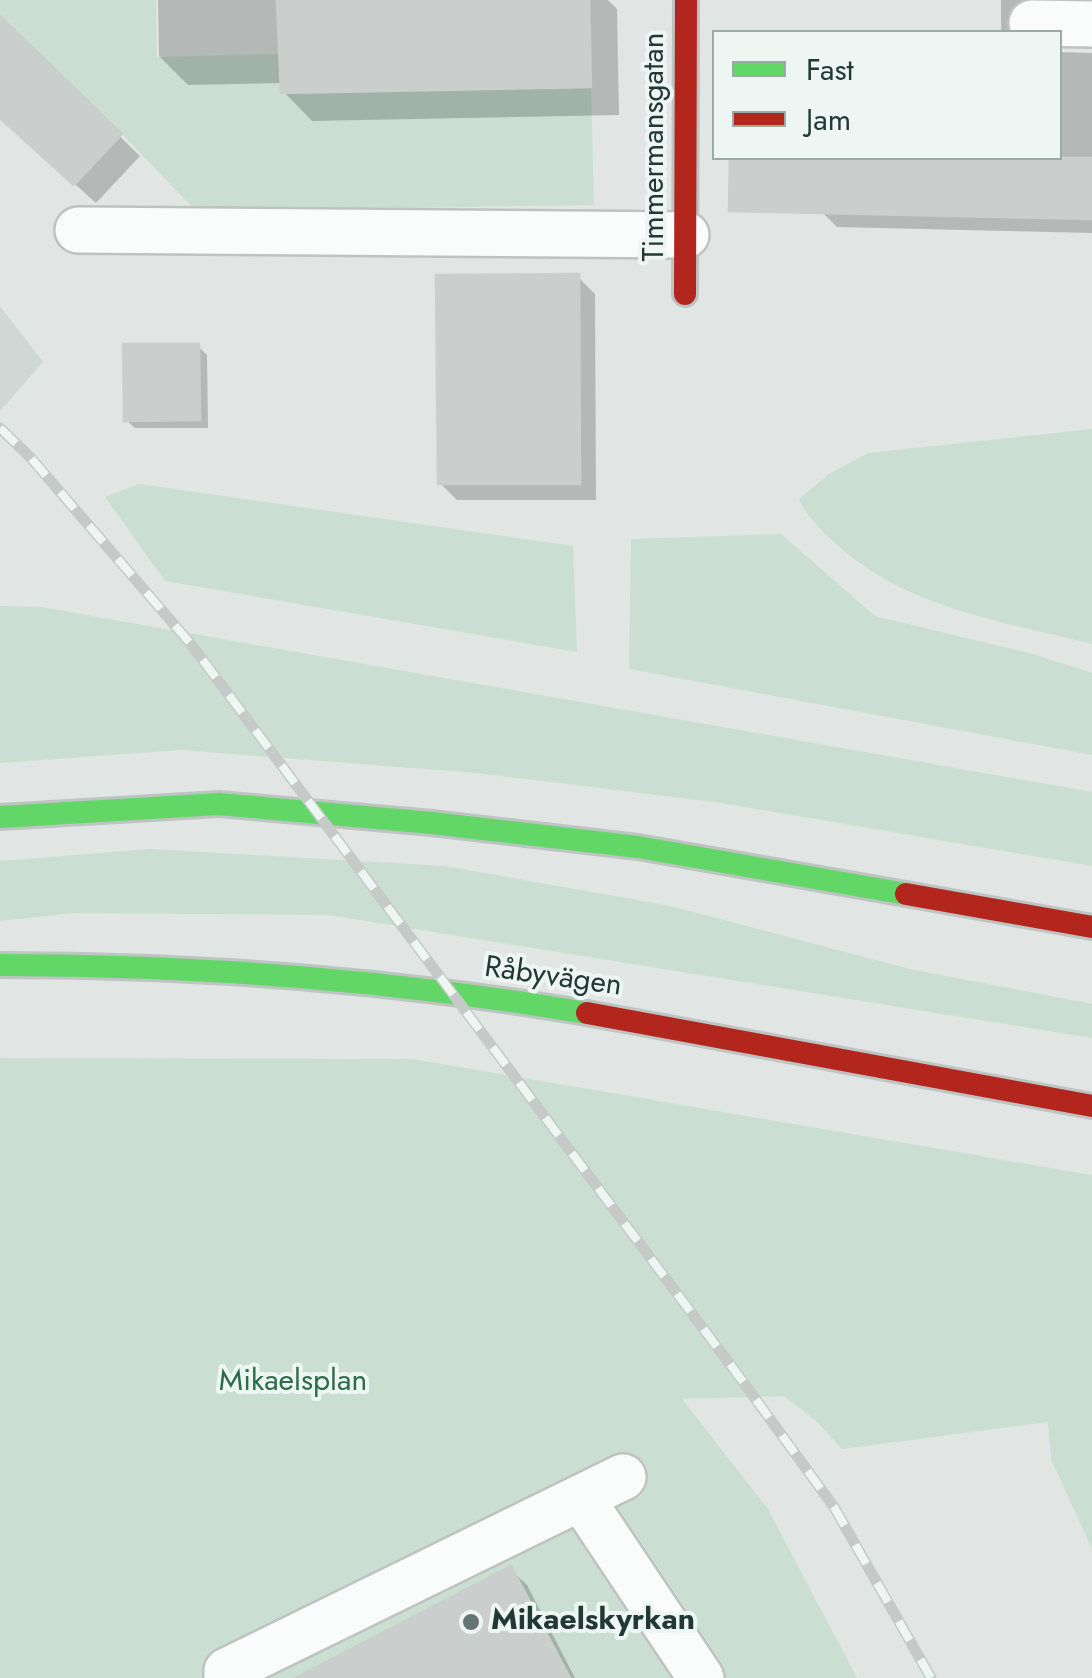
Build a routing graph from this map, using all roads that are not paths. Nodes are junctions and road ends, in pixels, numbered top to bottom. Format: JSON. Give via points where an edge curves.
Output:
{"nodes":[{"id":1,"x":686,"y":0,"type":"edge"},
{"id":2,"x":1032,"y":23,"type":"dead end"},
{"id":3,"x":1092,"y":24,"type":"edge"},
{"id":4,"x":78,"y":230,"type":"dead end"},
{"id":5,"x":686,"y":235,"type":"junction"},
{"id":6,"x":685,"y":294,"type":"dead end"},
{"id":7,"x":0,"y":817,"type":"edge"},
{"id":8,"x":1092,"y":927,"type":"edge"},
{"id":9,"x":0,"y":965,"type":"edge"},
{"id":10,"x":1092,"y":1106,"type":"edge"},
{"id":11,"x":623,"y":1477,"type":"dead end"},
{"id":12,"x":581,"y":1498,"type":"junction"},
{"id":13,"x":227,"y":1678,"type":"edge"},
{"id":14,"x":700,"y":1678,"type":"edge"}],
"edges":[{"from":1,"to":5,"type":"main road","name":"Timmermansgatan"},
{"from":2,"to":3,"type":"lane"},
{"from":4,"to":5,"type":"lane"},
{"from":5,"to":6,"type":"main road","name":"Timmermansgatan"},
{"from":7,"to":8,"type":"main road","via":[[219,804],[432,823],[638,847]]},
{"from":9,"to":10,"type":"main road","name":"Råbyvägen","via":[[179,966],[568,1008]]},
{"from":11,"to":12,"type":"lane"},
{"from":12,"to":13,"type":"lane","via":[[227,1671]]},
{"from":12,"to":14,"type":"lane"}]}
